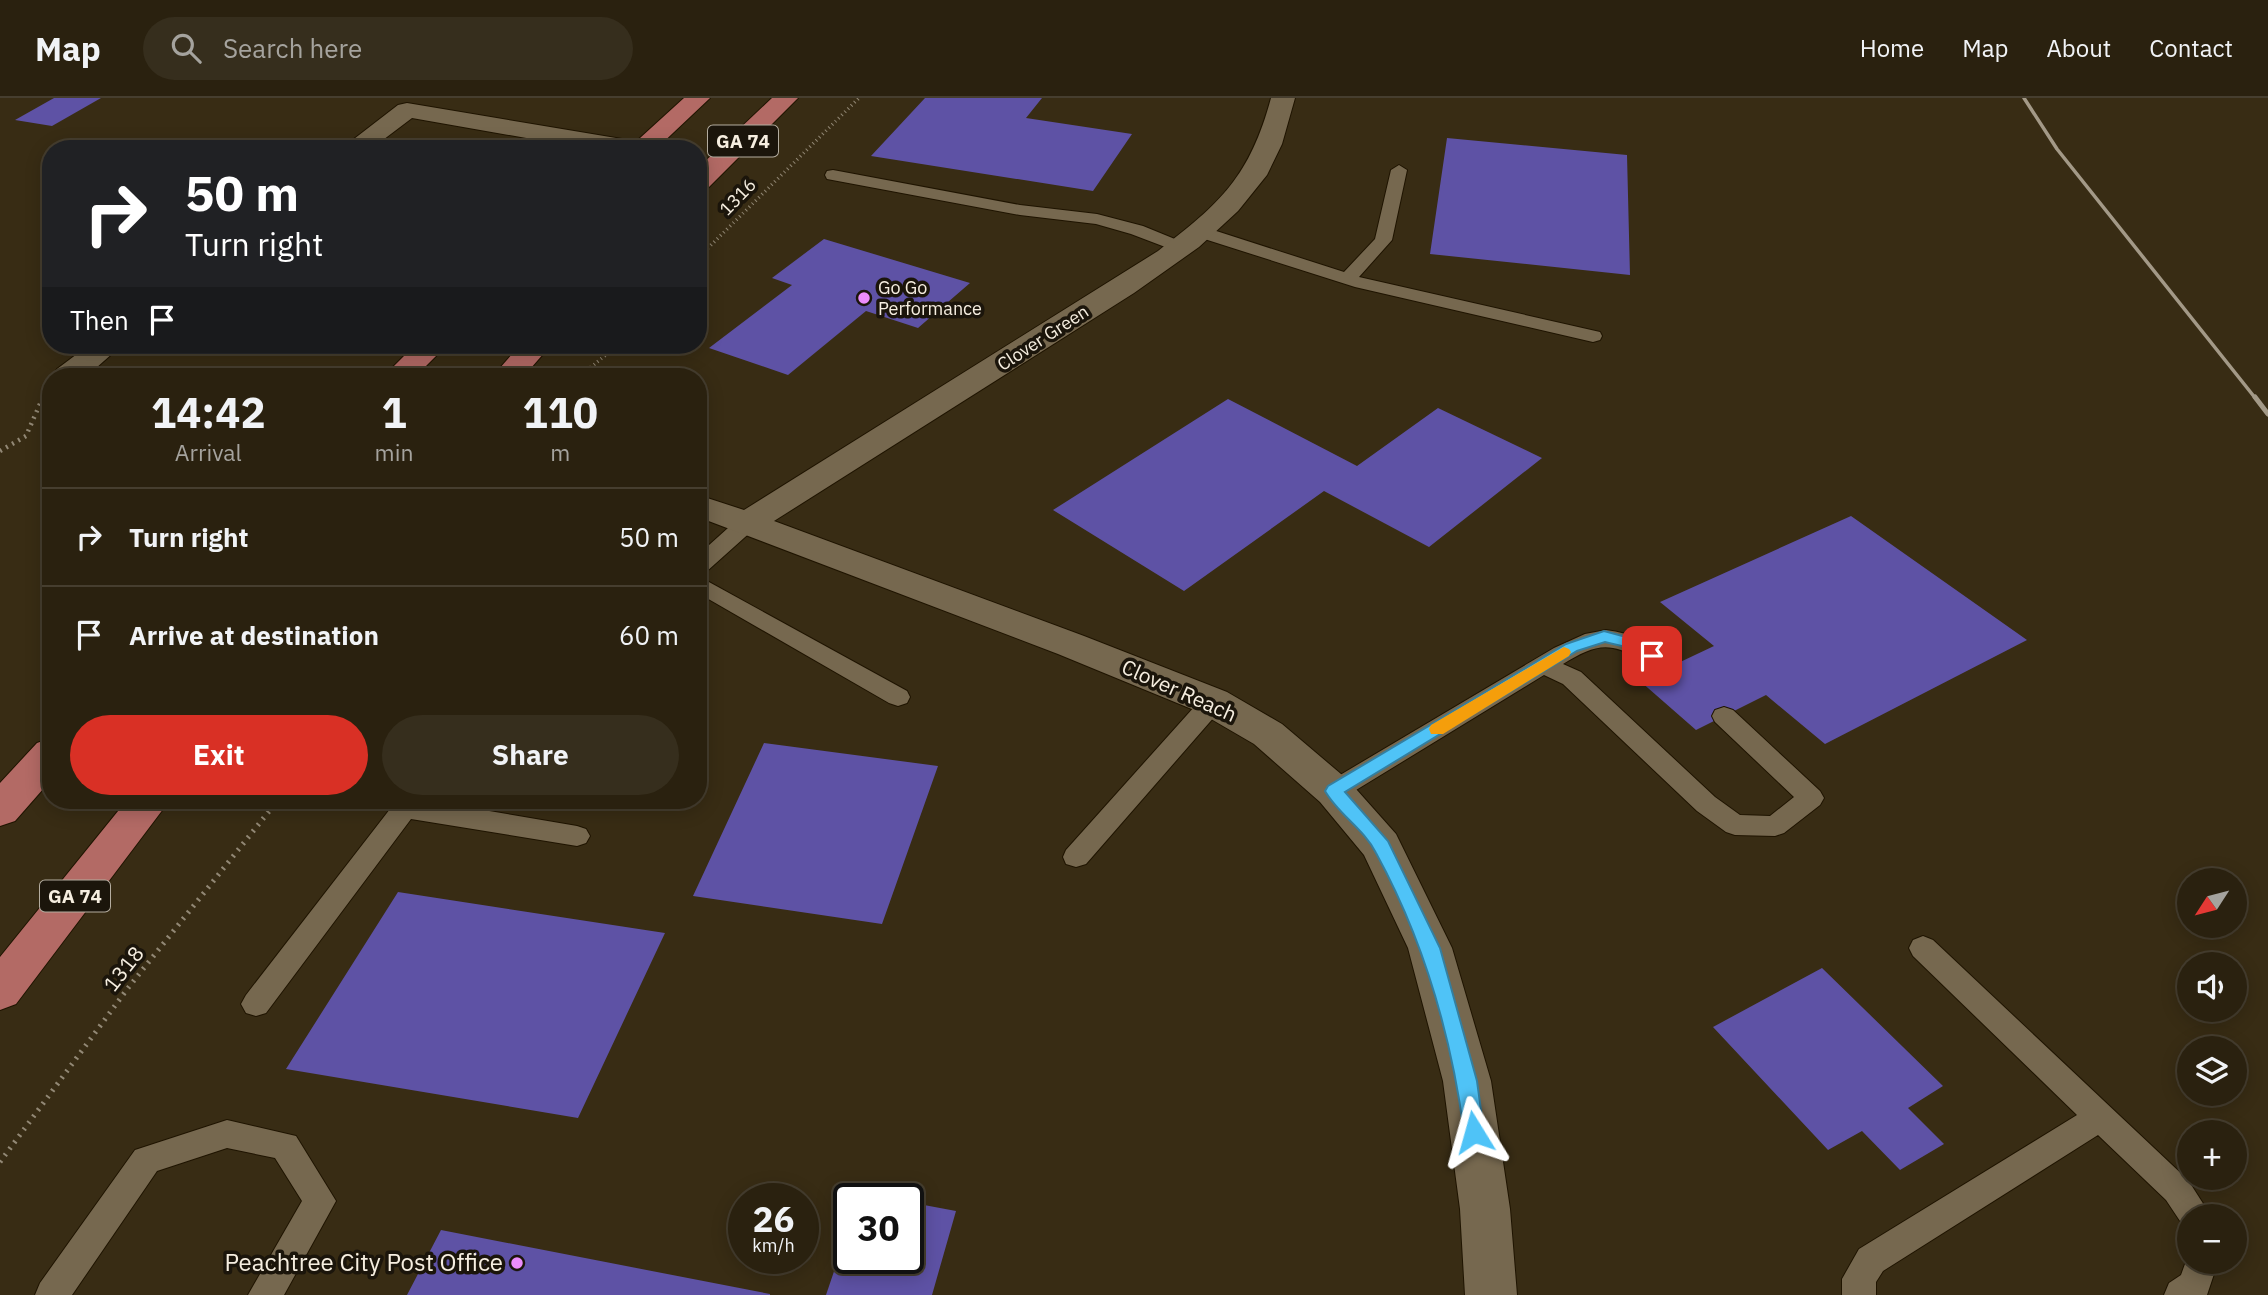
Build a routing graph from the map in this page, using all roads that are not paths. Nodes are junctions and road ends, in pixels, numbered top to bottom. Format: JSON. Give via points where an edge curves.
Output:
{"nodes":[{"id":1,"x":698,"y":98,"type":"edge"},
{"id":2,"x":786,"y":98,"type":"edge"},
{"id":3,"x":1283,"y":98,"type":"edge"},
{"id":4,"x":366,"y":140,"type":"edge"},
{"id":5,"x":582,"y":140,"type":"edge"},
{"id":6,"x":651,"y":140,"type":"edge"},
{"id":7,"x":1399,"y":170,"type":"dead end"},
{"id":8,"x":707,"y":174,"type":"edge"},
{"id":9,"x":833,"y":175,"type":"dead end"},
{"id":10,"x":1191,"y":240,"type":"junction"},
{"id":11,"x":1347,"y":279,"type":"junction"},
{"id":12,"x":1593,"y":336,"type":"dead end"},
{"id":13,"x":96,"y":354,"type":"edge"},
{"id":14,"x":422,"y":354,"type":"edge"},
{"id":15,"x":528,"y":354,"type":"edge"},
{"id":16,"x":78,"y":368,"type":"edge"},
{"id":17,"x":408,"y":368,"type":"edge"},
{"id":18,"x":515,"y":368,"type":"edge"},
{"id":19,"x":707,"y":509,"type":"edge"},
{"id":20,"x":746,"y":524,"type":"junction"},
{"id":21,"x":707,"y":559,"type":"edge"},
{"id":22,"x":707,"y":588,"type":"edge"},
{"id":23,"x":1543,"y":665,"type":"junction"},
{"id":24,"x":1668,"y":667,"type":"dead end"},
{"id":25,"x":898,"y":697,"type":"dead end"},
{"id":26,"x":1213,"y":702,"type":"junction"},
{"id":27,"x":1724,"y":716,"type":"dead end"},
{"id":28,"x":42,"y":763,"type":"edge"},
{"id":29,"x":1334,"y":791,"type":"junction"},
{"id":30,"x":143,"y":809,"type":"edge"},
{"id":31,"x":404,"y":809,"type":"edge"},
{"id":32,"x":434,"y":809,"type":"edge"},
{"id":33,"x":0,"y":810,"type":"edge"},
{"id":34,"x":577,"y":836,"type":"dead end"},
{"id":35,"x":1076,"y":857,"type":"dead end"},
{"id":36,"x":1923,"y":948,"type":"dead end"},
{"id":37,"x":0,"y":991,"type":"edge"},
{"id":38,"x":256,"y":1004,"type":"dead end"},
{"id":39,"x":2101,"y":1117,"type":"junction"},
{"id":40,"x":2187,"y":1204,"type":"edge"},
{"id":41,"x":2198,"y":1274,"type":"edge"},
{"id":42,"x":52,"y":1295,"type":"edge"},
{"id":43,"x":265,"y":1295,"type":"edge"},
{"id":44,"x":1491,"y":1295,"type":"edge"},
{"id":45,"x":1859,"y":1295,"type":"edge"},
{"id":46,"x":2181,"y":1295,"type":"edge"}],
"edges":[{"from":1,"to":6,"type":"main road","number":"GA 74"},
{"from":2,"to":8,"type":"main road","number":"GA 74"},
{"from":3,"to":10,"type":"street","name":"Clover Green","via":[[1271,148],[1247,184]]},
{"from":4,"to":5,"type":"street","via":[[407,110]]},
{"from":7,"to":11,"type":"lane","via":[[1382,240]]},
{"from":9,"to":10,"type":"lane","via":[[1020,210],[1097,219]]},
{"from":10,"to":11,"type":"lane"},
{"from":10,"to":20,"type":"street","name":"Clover Green","via":[[974,383],[866,445]]},
{"from":11,"to":12,"type":"lane"},
{"from":13,"to":16,"type":"street"},
{"from":14,"to":17,"type":"main road"},
{"from":15,"to":18,"type":"main road"},
{"from":19,"to":20,"type":"street","name":"Clover Reach"},
{"from":20,"to":21,"type":"lane"},
{"from":20,"to":26,"type":"street","name":"Clover Reach"},
{"from":22,"to":25,"type":"lane"},
{"from":23,"to":24,"type":"lane","via":[[1604,636],[1636,645]]},
{"from":23,"to":27,"type":"lane","via":[[1572,678],[1706,804],[1735,825],[1775,827],[1811,798]]},
{"from":23,"to":29,"type":"lane"},
{"from":26,"to":29,"type":"street","name":"Clover Reach","via":[[1268,734]]},
{"from":26,"to":35,"type":"lane"},
{"from":28,"to":33,"type":"main road"},
{"from":29,"to":44,"type":"street","name":"Clover Reach","via":[[1381,846],[1430,948],[1467,1081],[1485,1209]]},
{"from":30,"to":37,"type":"main road","number":"GA 74"},
{"from":31,"to":38,"type":"lane"},
{"from":32,"to":34,"type":"lane"},
{"from":36,"to":39,"type":"lane"},
{"from":39,"to":40,"type":"lane"},
{"from":39,"to":45,"type":"lane","via":[[1871,1260],[1859,1279]]},
{"from":41,"to":46,"type":"lane","via":[[2195,1285]]},
{"from":42,"to":43,"type":"lane","via":[[146,1160],[227,1133],[285,1146],[320,1201]]}]}
